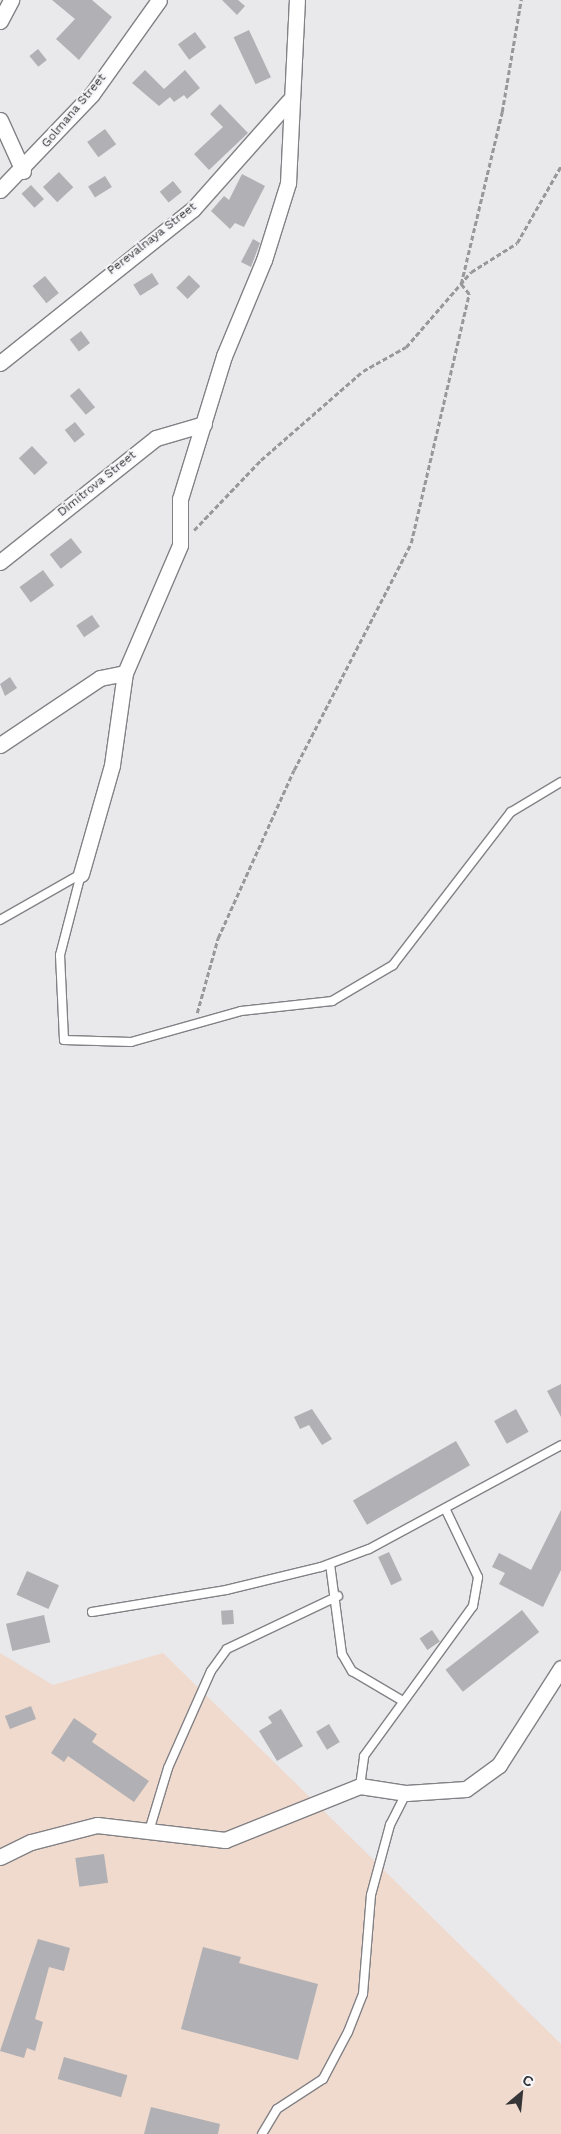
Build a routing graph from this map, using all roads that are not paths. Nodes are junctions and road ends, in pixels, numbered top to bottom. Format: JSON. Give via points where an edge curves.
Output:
{"nodes":[{"id":1,"x":11,"y":0,"type":"edge"},
{"id":2,"x":159,"y":0,"type":"edge"},
{"id":3,"x":297,"y":0,"type":"edge"},
{"id":4,"x":0,"y":21,"type":"edge"},
{"id":5,"x":289,"y":101,"type":"junction"},
{"id":6,"x":0,"y":120,"type":"edge"},
{"id":7,"x":23,"y":171,"type":"junction"},
{"id":8,"x":0,"y":190,"type":"edge"},
{"id":9,"x":0,"y":362,"type":"edge"},
{"id":10,"x":204,"y":424,"type":"junction"},
{"id":11,"x":0,"y":562,"type":"edge"},
{"id":12,"x":125,"y":673,"type":"junction"},
{"id":13,"x":0,"y":745,"type":"edge"},
{"id":14,"x":561,"y":782,"type":"edge"},
{"id":15,"x":81,"y":874,"type":"junction"},
{"id":16,"x":0,"y":920,"type":"edge"},
{"id":17,"x":561,"y":1444,"type":"edge"},
{"id":18,"x":445,"y":1508,"type":"junction"},
{"id":19,"x":330,"y":1564,"type":"junction"},
{"id":20,"x":338,"y":1596,"type":"junction"},
{"id":21,"x":92,"y":1612,"type":"dead end"},
{"id":22,"x":561,"y":1668,"type":"edge"},
{"id":23,"x":404,"y":1701,"type":"junction"},
{"id":24,"x":360,"y":1786,"type":"junction"},
{"id":25,"x":406,"y":1793,"type":"junction"},
{"id":26,"x":148,"y":1831,"type":"junction"},
{"id":27,"x":0,"y":1857,"type":"edge"},
{"id":28,"x":262,"y":2134,"type":"edge"}],
"edges":[{"from":1,"to":4,"type":"street"},
{"from":2,"to":7,"type":"street","name":"Golmana Street","via":[[92,94]]},
{"from":3,"to":5,"type":"street"},
{"from":5,"to":9,"type":"street","name":"Perevalnaya Street","via":[[193,209]]},
{"from":5,"to":10,"type":"street","via":[[292,158],[288,183]]},
{"from":6,"to":7,"type":"street"},
{"from":7,"to":8,"type":"street","name":"Golmana Street"},
{"from":10,"to":11,"type":"street","name":"Dimitrova Street","via":[[156,438]]},
{"from":10,"to":12,"type":"street","via":[[180,499],[180,545]]},
{"from":12,"to":13,"type":"street","via":[[100,678]]},
{"from":12,"to":15,"type":"street","via":[[112,765]]},
{"from":14,"to":15,"type":"lane","via":[[511,812],[393,966],[332,1001],[241,1011],[131,1042],[64,1040],[60,955]]},
{"from":15,"to":16,"type":"lane"},
{"from":17,"to":18,"type":"lane"},
{"from":18,"to":19,"type":"lane","via":[[369,1549]]},
{"from":18,"to":23,"type":"lane","via":[[478,1577],[473,1606]]},
{"from":19,"to":20,"type":"lane"},
{"from":19,"to":21,"type":"lane","via":[[226,1590]]},
{"from":20,"to":23,"type":"lane","via":[[342,1654],[352,1671]]},
{"from":20,"to":26,"type":"lane","via":[[227,1649],[211,1671],[168,1768]]},
{"from":22,"to":25,"type":"street","via":[[499,1765],[466,1789]]},
{"from":23,"to":24,"type":"lane","via":[[364,1756]]},
{"from":24,"to":25,"type":"street"},
{"from":24,"to":26,"type":"street","via":[[225,1840]]},
{"from":25,"to":28,"type":"lane","via":[[390,1825],[371,1895],[362,1994],[348,2032],[323,2079],[277,2109]]},
{"from":26,"to":27,"type":"street","via":[[96,1825],[31,1842]]}]}
